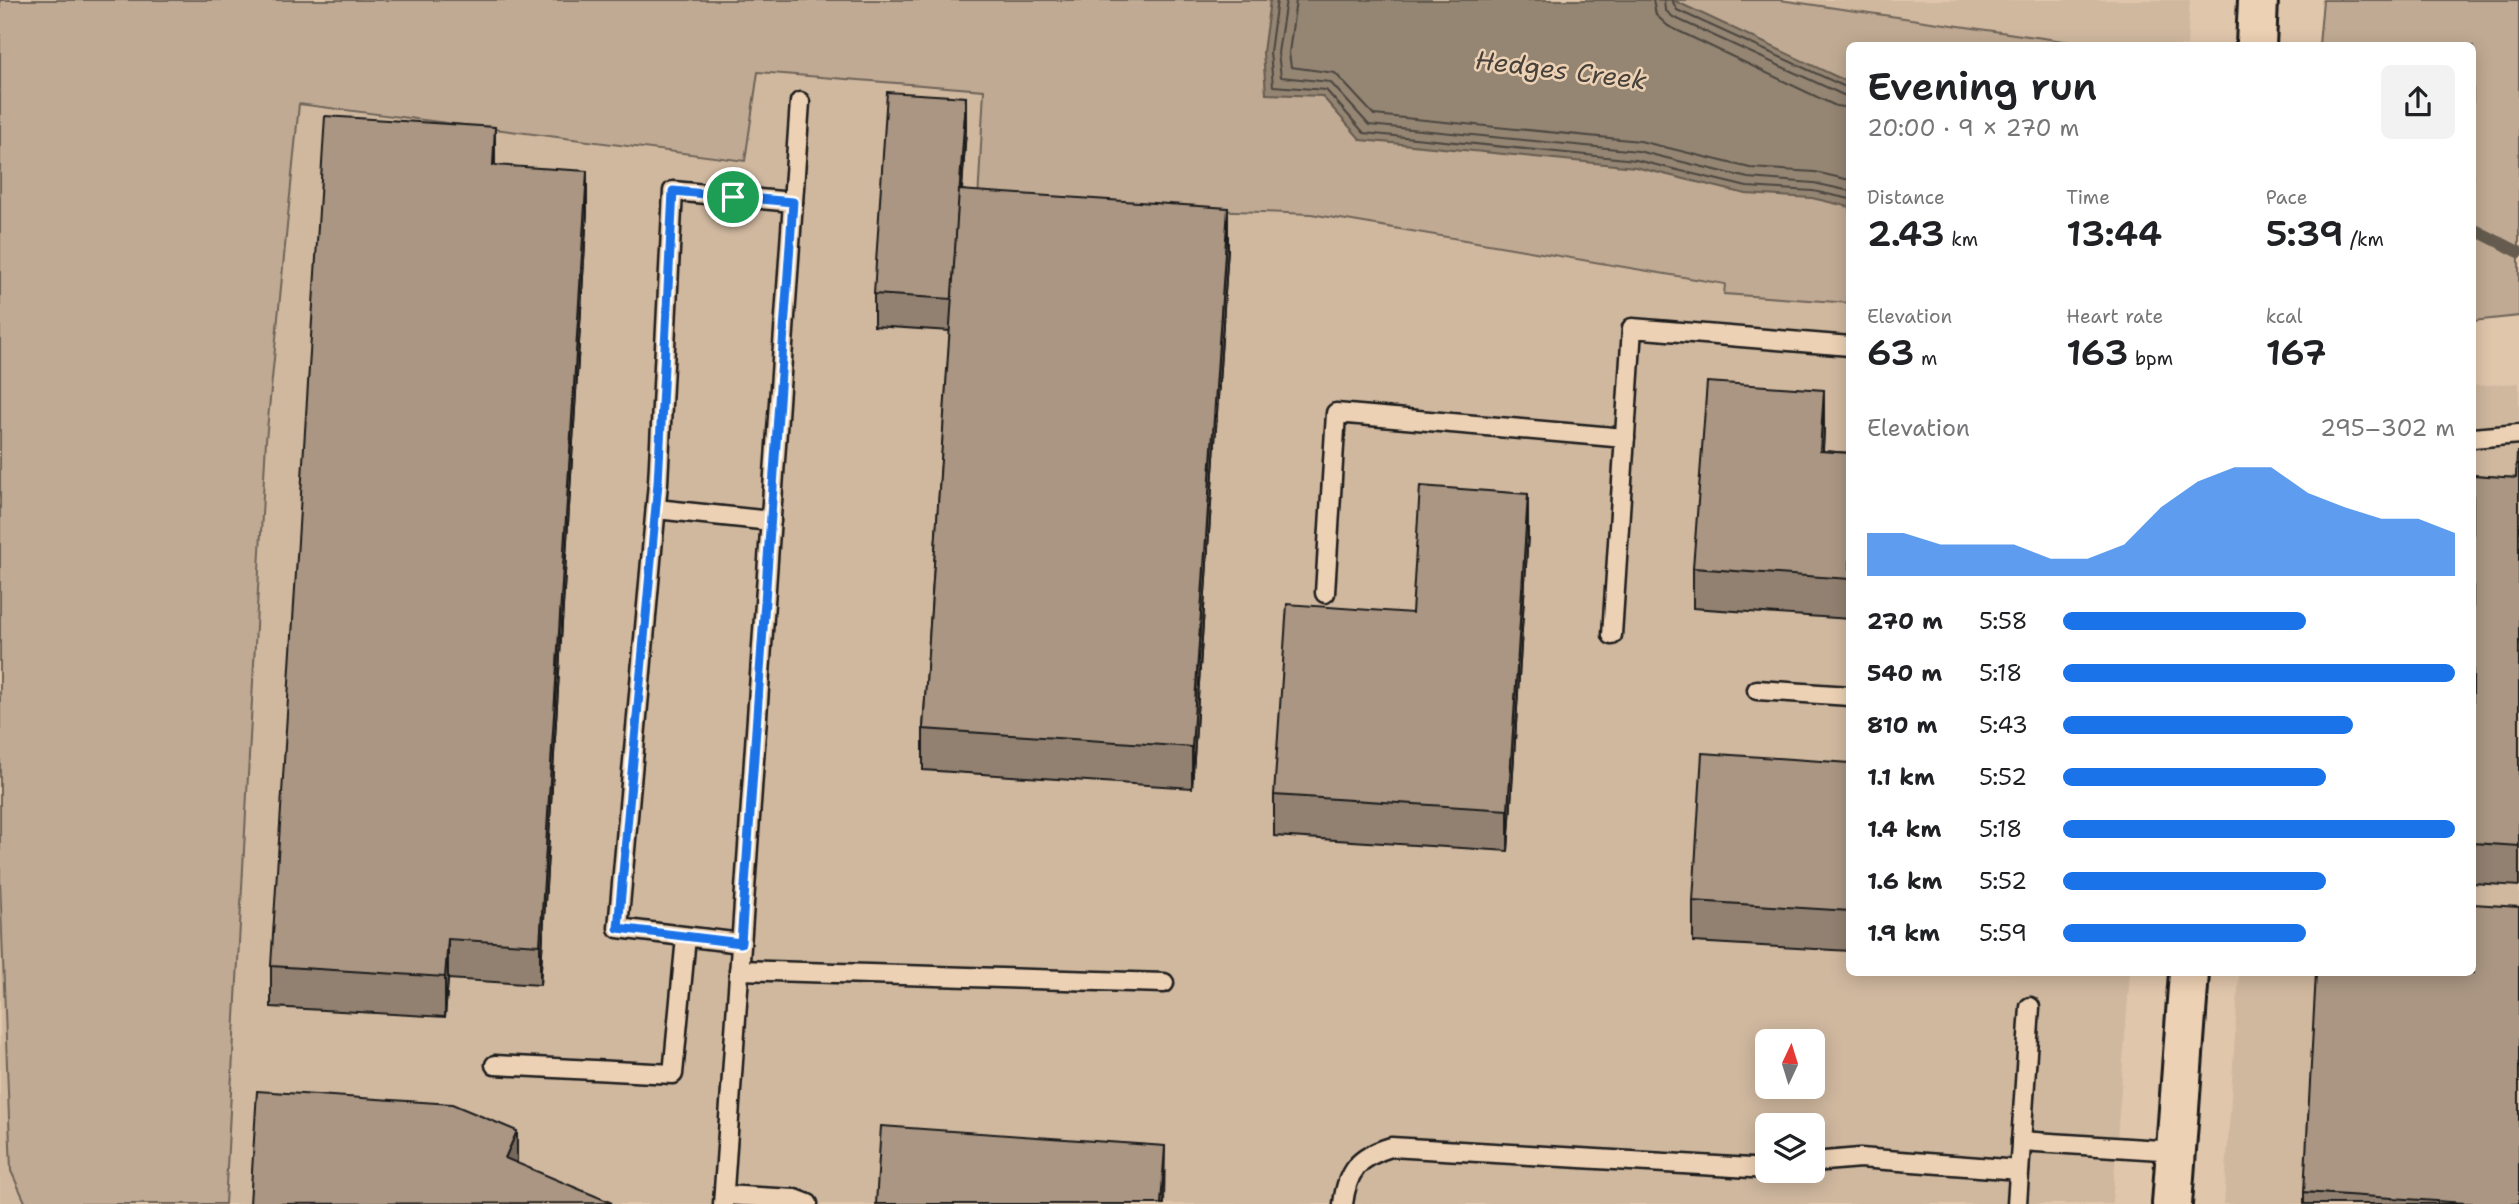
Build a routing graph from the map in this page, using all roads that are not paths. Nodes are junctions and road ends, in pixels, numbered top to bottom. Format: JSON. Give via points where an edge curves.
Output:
{"nodes":[{"id":1,"x":2258,"y":0,"type":"edge"},
{"id":2,"x":2256,"y":42,"type":"edge"},
{"id":3,"x":800,"y":102,"type":"dead end"},
{"id":4,"x":793,"y":202,"type":"junction"},
{"id":5,"x":1846,"y":346,"type":"edge"},
{"id":6,"x":2519,"y":434,"type":"edge"},
{"id":7,"x":1625,"y":438,"type":"junction"},
{"id":8,"x":2476,"y":438,"type":"edge"},
{"id":9,"x":656,"y":509,"type":"junction"},
{"id":10,"x":771,"y":522,"type":"junction"},
{"id":11,"x":1325,"y":593,"type":"dead end"},
{"id":12,"x":1612,"y":635,"type":"dead end"},
{"id":13,"x":1757,"y":690,"type":"dead end"},
{"id":14,"x":1846,"y":696,"type":"edge"},
{"id":15,"x":686,"y":937,"type":"junction"},
{"id":16,"x":741,"y":943,"type":"junction"},
{"id":17,"x":739,"y":970,"type":"junction"},
{"id":18,"x":2189,"y":976,"type":"edge"},
{"id":19,"x":1164,"y":983,"type":"dead end"},
{"id":20,"x":2030,"y":1007,"type":"dead end"},
{"id":21,"x":495,"y":1065,"type":"dead end"},
{"id":22,"x":2021,"y":1141,"type":"junction"},
{"id":23,"x":2176,"y":1151,"type":"junction"},
{"id":24,"x":1825,"y":1160,"type":"edge"},
{"id":25,"x":1755,"y":1169,"type":"edge"},
{"id":26,"x":2019,"y":1170,"type":"junction"},
{"id":27,"x":724,"y":1200,"type":"edge"},
{"id":28,"x":808,"y":1204,"type":"edge"},
{"id":29,"x":1343,"y":1204,"type":"edge"},
{"id":30,"x":2017,"y":1204,"type":"edge"},
{"id":31,"x":2172,"y":1204,"type":"edge"}],
"edges":[{"from":1,"to":2,"type":"street"},
{"from":3,"to":4,"type":"lane"},
{"from":4,"to":9,"type":"lane","via":[[673,191]]},
{"from":4,"to":10,"type":"lane"},
{"from":5,"to":7,"type":"lane","via":[[1632,328]]},
{"from":6,"to":8,"type":"lane"},
{"from":7,"to":11,"type":"lane","via":[[1336,413]]},
{"from":7,"to":12,"type":"lane"},
{"from":9,"to":10,"type":"lane"},
{"from":9,"to":15,"type":"lane","via":[[618,928]]},
{"from":10,"to":16,"type":"lane"},
{"from":13,"to":14,"type":"lane"},
{"from":15,"to":16,"type":"lane"},
{"from":15,"to":21,"type":"lane","via":[[673,1074]]},
{"from":16,"to":17,"type":"lane"},
{"from":17,"to":19,"type":"lane"},
{"from":17,"to":27,"type":"lane"},
{"from":18,"to":23,"type":"street"},
{"from":20,"to":22,"type":"lane"},
{"from":22,"to":23,"type":"lane"},
{"from":22,"to":26,"type":"lane"},
{"from":23,"to":31,"type":"street"},
{"from":24,"to":26,"type":"lane","via":[[1860,1158]]},
{"from":25,"to":29,"type":"lane","via":[[1391,1147],[1373,1152],[1349,1174]]},
{"from":26,"to":30,"type":"lane"},
{"from":27,"to":28,"type":"lane","via":[[795,1199]]}]}
